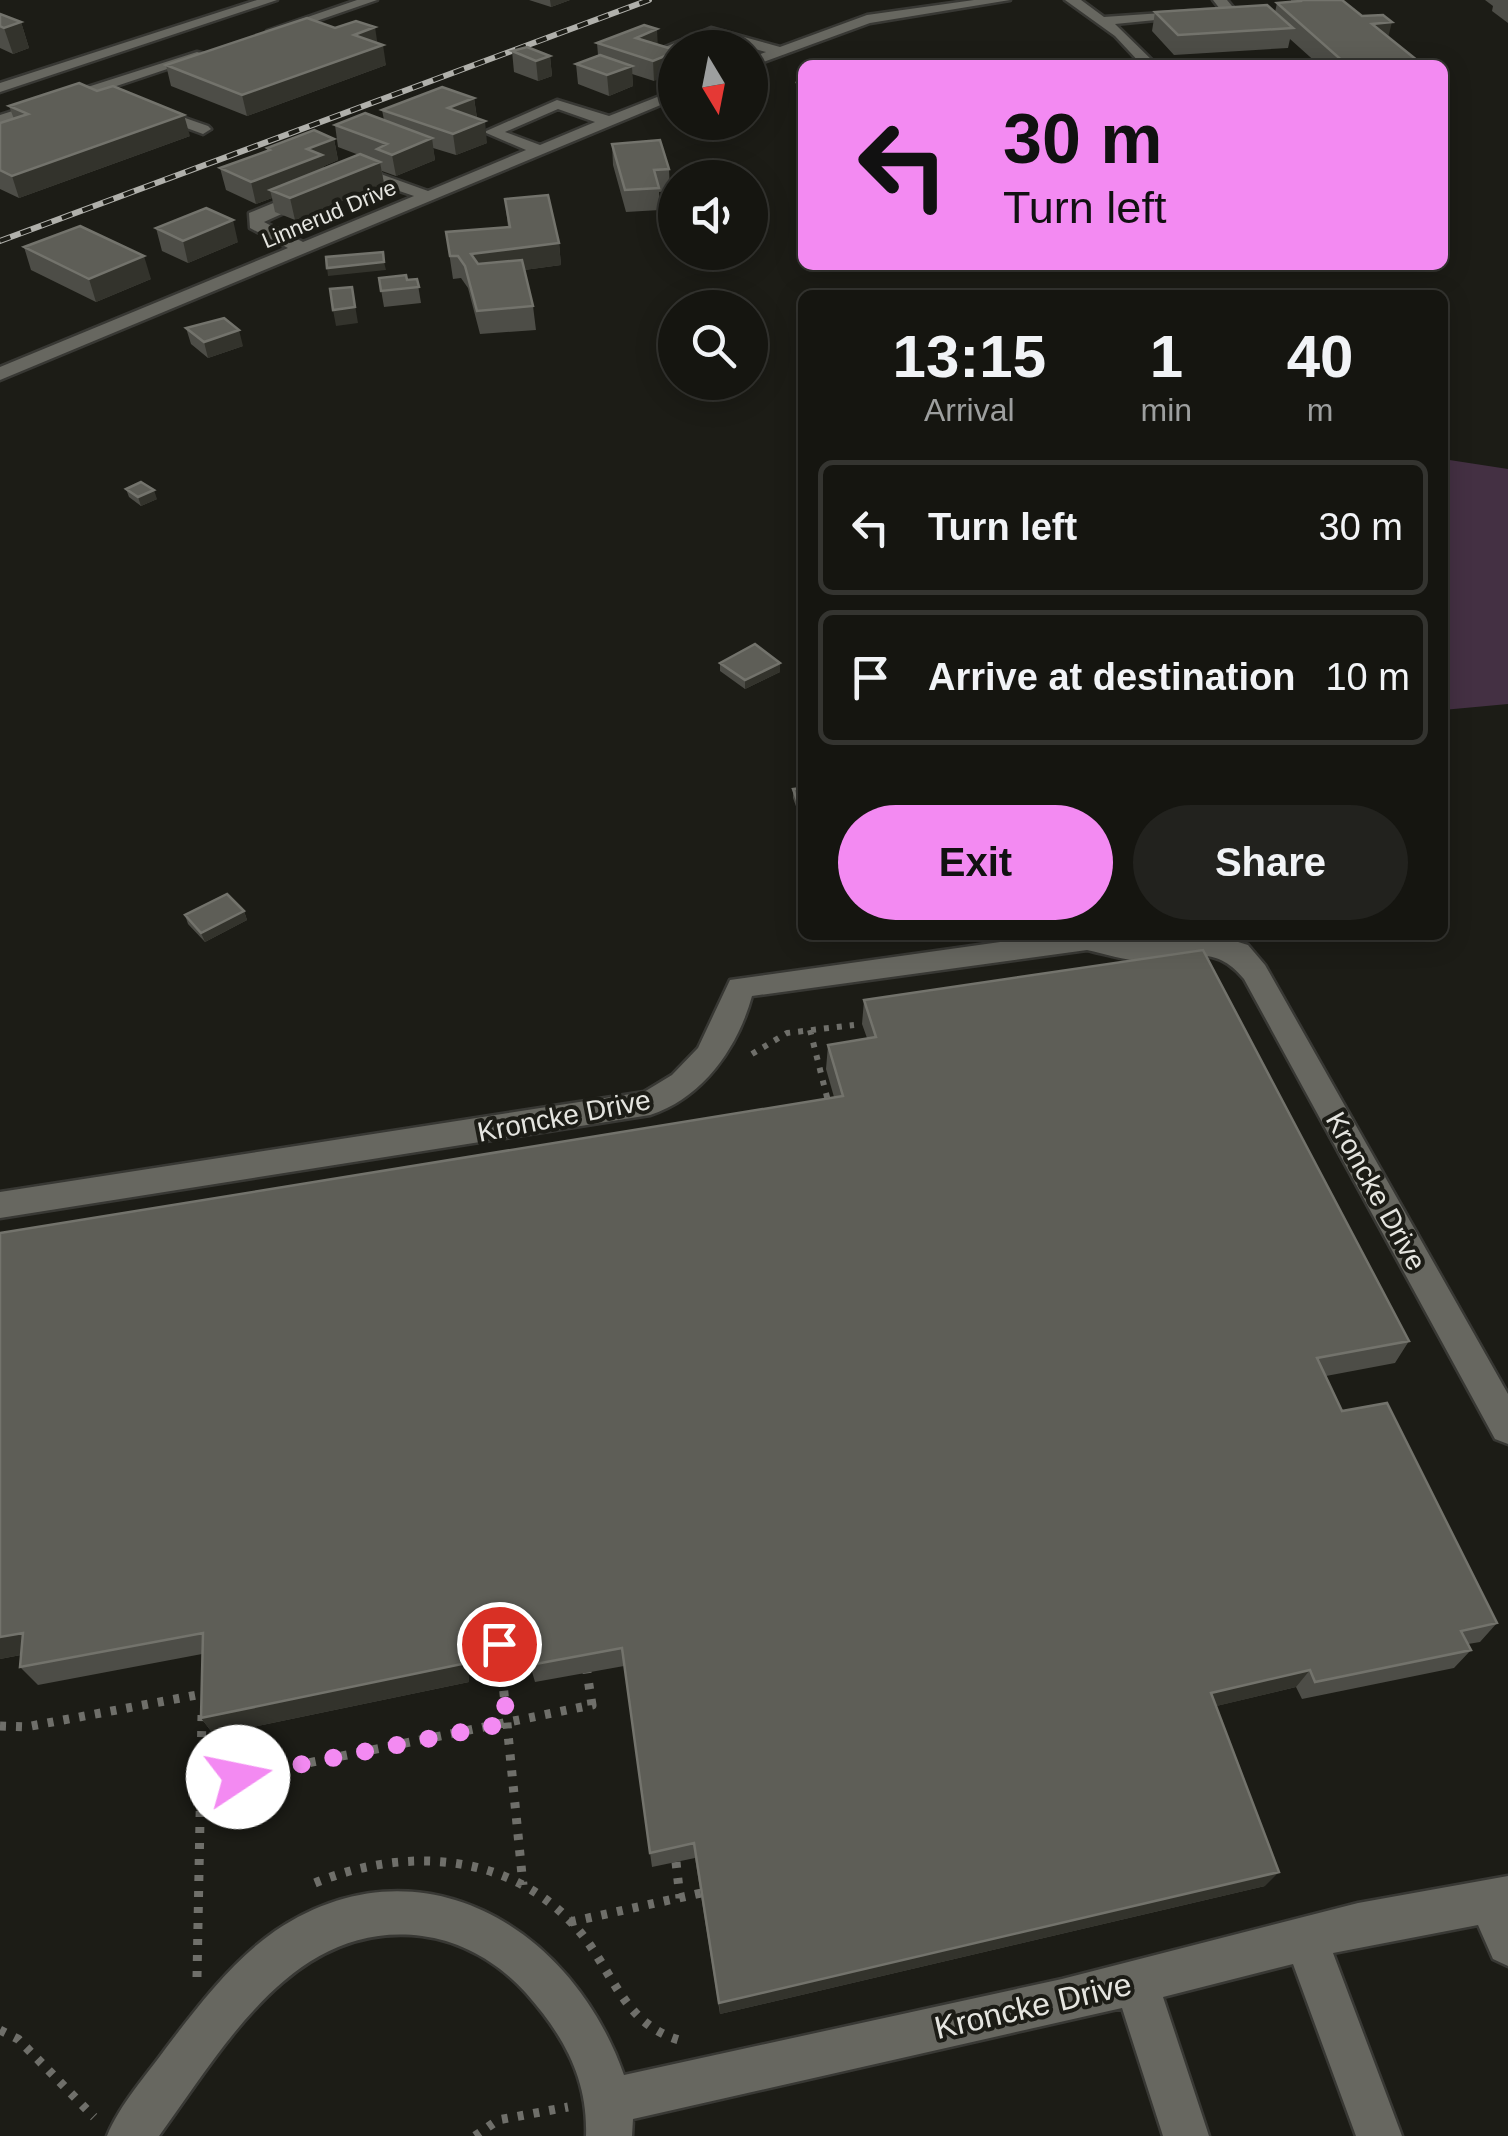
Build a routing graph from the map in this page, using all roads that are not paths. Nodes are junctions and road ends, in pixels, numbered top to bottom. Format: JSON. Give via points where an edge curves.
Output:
{"nodes":[{"id":1,"x":270,"y":0,"type":"edge"},
{"id":2,"x":370,"y":0,"type":"edge"},
{"id":3,"x":1003,"y":0,"type":"edge"},
{"id":4,"x":1072,"y":0,"type":"edge"},
{"id":5,"x":1220,"y":0,"type":"edge"},
{"id":6,"x":249,"y":7,"type":"junction"},
{"id":7,"x":1101,"y":21,"type":"junction"},
{"id":8,"x":299,"y":23,"type":"junction"},
{"id":9,"x":167,"y":34,"type":"junction"},
{"id":10,"x":254,"y":37,"type":"edge"},
{"id":11,"x":768,"y":48,"type":"edge"},
{"id":12,"x":778,"y":51,"type":"junction"},
{"id":13,"x":768,"y":55,"type":"edge"},
{"id":14,"x":1145,"y":60,"type":"edge"},
{"id":15,"x":52,"y":70,"type":"junction"},
{"id":16,"x":0,"y":88,"type":"edge"},
{"id":17,"x":96,"y":89,"type":"junction"},
{"id":18,"x":658,"y":101,"type":"edge"},
{"id":19,"x":0,"y":120,"type":"edge"},
{"id":20,"x":609,"y":121,"type":"junction"},
{"id":21,"x":203,"y":129,"type":"dead end"},
{"id":22,"x":540,"y":150,"type":"junction"},
{"id":23,"x":428,"y":196,"type":"junction"},
{"id":24,"x":304,"y":250,"type":"junction"},
{"id":25,"x":0,"y":374,"type":"edge"},
{"id":26,"x":1062,"y":940,"type":"edge"},
{"id":27,"x":1087,"y":940,"type":"edge"},
{"id":28,"x":0,"y":1205,"type":"edge"},
{"id":29,"x":1508,"y":1428,"type":"edge"},
{"id":30,"x":1499,"y":1900,"type":"edge"},
{"id":31,"x":1305,"y":1938,"type":"junction"},
{"id":32,"x":1508,"y":1944,"type":"edge"},
{"id":33,"x":1136,"y":1982,"type":"junction"},
{"id":34,"x":610,"y":2118,"type":"edge"},
{"id":35,"x":115,"y":2130,"type":"edge"},
{"id":36,"x":1186,"y":2136,"type":"edge"},
{"id":37,"x":1379,"y":2136,"type":"edge"}],
"edges":[{"from":1,"to":6,"type":"street"},
{"from":2,"to":8,"type":"street"},
{"from":3,"to":12,"type":"street","via":[[885,14]]},
{"from":4,"to":7,"type":"street"},
{"from":5,"to":7,"type":"street","via":[[1230,12]]},
{"from":6,"to":8,"type":"street"},
{"from":6,"to":9,"type":"street"},
{"from":7,"to":14,"type":"street"},
{"from":8,"to":10,"type":"street"},
{"from":9,"to":15,"type":"street"},
{"from":9,"to":17,"type":"street","via":[[213,51]]},
{"from":11,"to":12,"type":"street"},
{"from":12,"to":13,"type":"street"},
{"from":15,"to":16,"type":"street"},
{"from":15,"to":17,"type":"street"},
{"from":17,"to":19,"type":"street"},
{"from":17,"to":21,"type":"street"},
{"from":18,"to":20,"type":"street","name":"Linnerud Drive"},
{"from":20,"to":22,"type":"street","name":"Linnerud Drive"},
{"from":20,"to":22,"type":"street","via":[[558,104],[492,132]]},
{"from":22,"to":23,"type":"street","name":"Linnerud Drive"},
{"from":23,"to":24,"type":"street","name":"Linnerud Drive"},
{"from":23,"to":24,"type":"street","via":[[361,172],[255,217],[265,230]]},
{"from":24,"to":25,"type":"street","name":"Linnerud Drive"},
{"from":26,"to":28,"type":"street","name":"Kroncke Drive","via":[[740,987],[729,1023],[706,1060],[674,1092],[650,1103]]},
{"from":27,"to":29,"type":"street","name":"Kroncke Drive","via":[[1142,950],[1213,945],[1247,960]]},
{"from":30,"to":31,"type":"street","name":"Kroncke Drive"},
{"from":30,"to":32,"type":"street","name":"Kroncke Drive"},
{"from":31,"to":33,"type":"street","name":"Kroncke Drive"},
{"from":31,"to":37,"type":"street"},
{"from":33,"to":34,"type":"street","name":"Kroncke Drive"},
{"from":33,"to":36,"type":"street"},
{"from":34,"to":35,"type":"street","via":[[602,2065],[570,2006],[518,1953],[455,1918],[412,1912],[369,1914],[306,1938],[263,1971]]}]}
